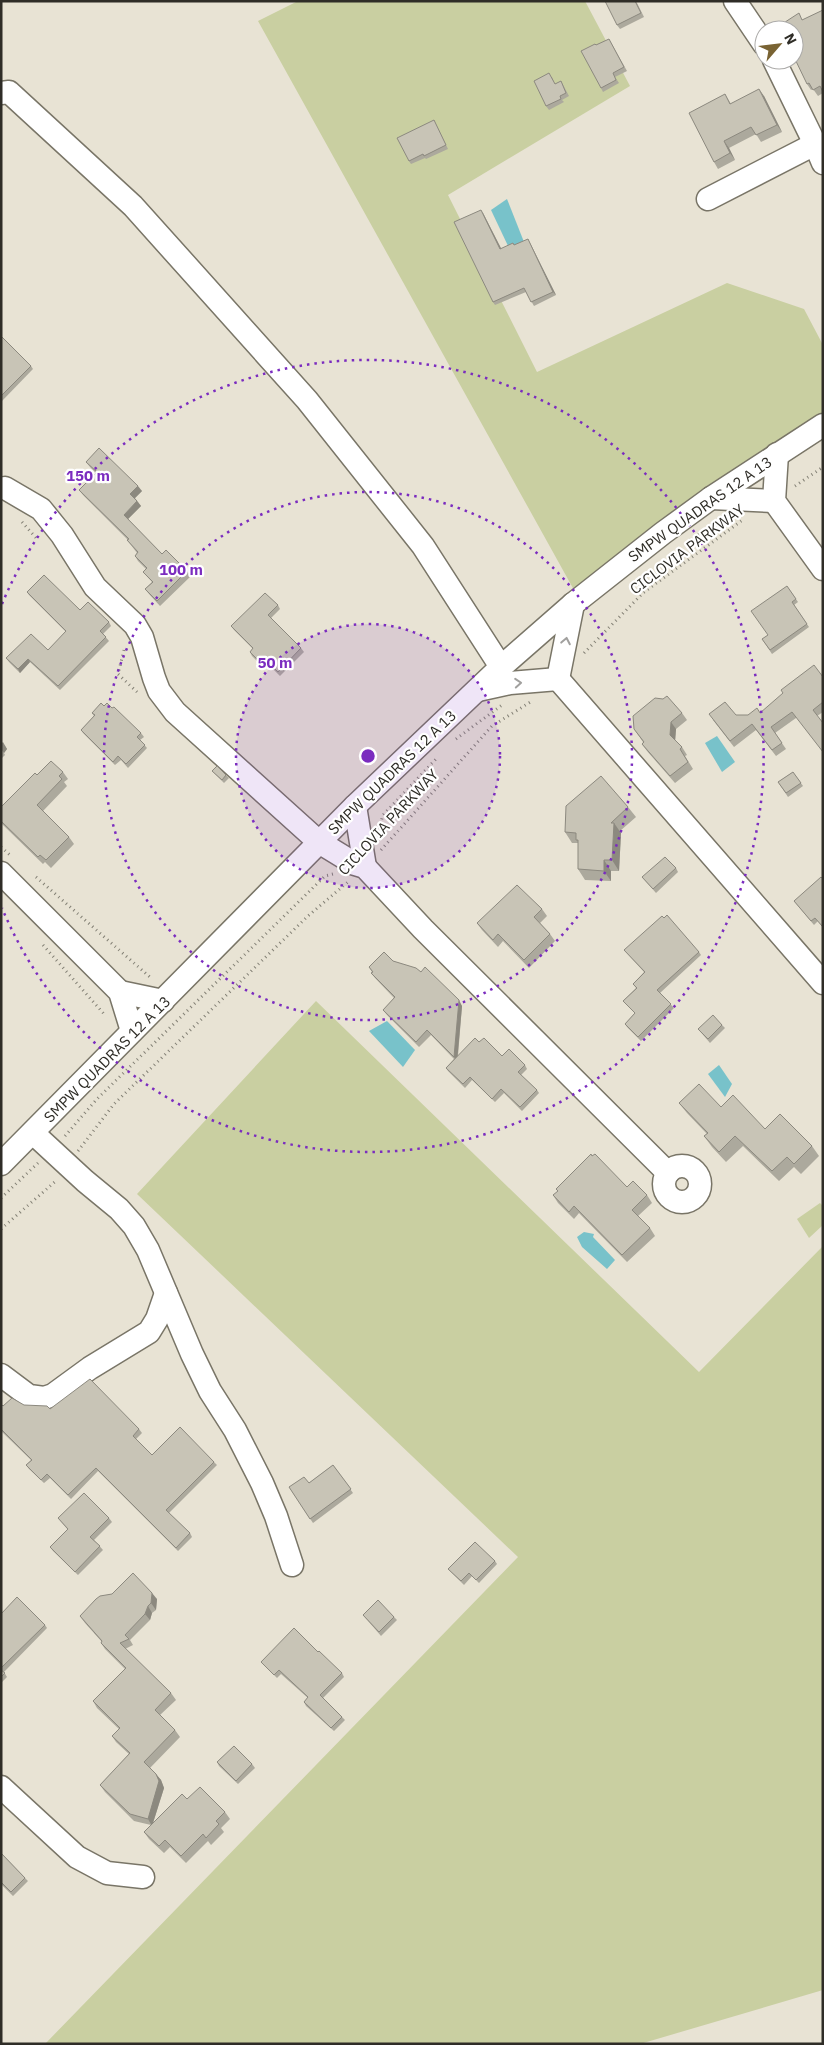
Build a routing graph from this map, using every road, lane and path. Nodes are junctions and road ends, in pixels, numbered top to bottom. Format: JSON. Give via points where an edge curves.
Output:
{"nodes":[{"id":1,"x":735,"y":1,"type":"edge"},
{"id":2,"x":754,"y":29,"type":"edge"},
{"id":3,"x":779,"y":70,"type":"edge"},
{"id":4,"x":4,"y":89,"type":"edge"},
{"id":5,"x":819,"y":154,"type":"edge"},
{"id":6,"x":708,"y":199,"type":"dead end"},
{"id":7,"x":823,"y":425,"type":"edge"},
{"id":8,"x":777,"y":454,"type":"junction"},
{"id":9,"x":823,"y":467,"type":"edge"},
{"id":10,"x":3,"y":486,"type":"edge"},
{"id":11,"x":711,"y":498,"type":"junction"},
{"id":12,"x":749,"y":500,"type":"junction"},
{"id":13,"x":774,"y":501,"type":"junction"},
{"id":14,"x":684,"y":544,"type":"dead end"},
{"id":15,"x":823,"y":569,"type":"edge"},
{"id":16,"x":573,"y":604,"type":"junction"},
{"id":17,"x":501,"y":667,"type":"junction"},
{"id":18,"x":558,"y":678,"type":"junction"},
{"id":19,"x":531,"y":682,"type":"junction"},
{"id":20,"x":478,"y":690,"type":"junction"},
{"id":21,"x":450,"y":744,"type":"dead end"},
{"id":22,"x":436,"y":758,"type":"dead end"},
{"id":23,"x":355,"y":806,"type":"junction"},
{"id":24,"x":378,"y":832,"type":"dead end"},
{"id":25,"x":319,"y":842,"type":"junction"},
{"id":26,"x":1,"y":847,"type":"edge"},
{"id":27,"x":9,"y":867,"type":"edge"},
{"id":28,"x":365,"y":867,"type":"junction"},
{"id":29,"x":31,"y":873,"type":"dead end"},
{"id":30,"x":41,"y":943,"type":"dead end"},
{"id":31,"x":823,"y":983,"type":"edge"},
{"id":32,"x":120,"y":992,"type":"junction"},
{"id":33,"x":167,"y":998,"type":"junction"},
{"id":34,"x":129,"y":1035,"type":"junction"},
{"id":35,"x":33,"y":1133,"type":"junction"},
{"id":36,"x":60,"y":1159,"type":"junction"},
{"id":37,"x":1,"y":1164,"type":"edge"},
{"id":38,"x":668,"y":1173,"type":"dead end"},
{"id":39,"x":1,"y":1198,"type":"edge"},
{"id":40,"x":1,"y":1229,"type":"edge"},
{"id":41,"x":166,"y":1293,"type":"junction"},
{"id":42,"x":1,"y":1375,"type":"edge"},
{"id":43,"x":292,"y":1566,"type":"dead end"},
{"id":44,"x":1,"y":1786,"type":"edge"},
{"id":45,"x":142,"y":1877,"type":"dead end"}],
"edges":[{"from":1,"to":2,"type":"street"},
{"from":3,"to":5,"type":"street"},
{"from":4,"to":17,"type":"street","via":[[133,206],[307,400],[423,546]]},
{"from":5,"to":6,"type":"street"},
{"from":7,"to":8,"type":"street","name":"SMPW QUADRAS 12 A 13"},
{"from":8,"to":11,"type":"street","name":"SMPW QUADRAS 12 A 13"},
{"from":8,"to":13,"type":"street"},
{"from":9,"to":13,"type":"path","name":"CICLOVIA PARKWAY"},
{"from":10,"to":25,"type":"street","via":[[41,509],[95,587],[135,625],[159,690],[176,712]]},
{"from":11,"to":12,"type":"street"},
{"from":11,"to":16,"type":"street","name":"SMPW QUADRAS 12 A 13"},
{"from":12,"to":13,"type":"street"},
{"from":12,"to":14,"type":"path"},
{"from":13,"to":15,"type":"street"},
{"from":13,"to":18,"type":"path","name":"CICLOVIA PARKWAY","via":[[733,525],[644,593]]},
{"from":16,"to":17,"type":"street","name":"SMPW QUADRAS 12 A 13"},
{"from":18,"to":16,"type":"street","one_way":true},
{"from":17,"to":20,"type":"street","name":"SMPW QUADRAS 12 A 13"},
{"from":18,"to":19,"type":"street"},
{"from":18,"to":28,"type":"path","name":"CICLOVIA PARKWAY","via":[[545,693],[492,726]]},
{"from":18,"to":31,"type":"street"},
{"from":20,"to":19,"type":"street","one_way":true},
{"from":19,"to":21,"type":"path"},
{"from":20,"to":23,"type":"street","name":"SMPW QUADRAS 12 A 13"},
{"from":22,"to":24,"type":"path","via":[[383,815]]},
{"from":23,"to":25,"type":"street","name":"SMPW QUADRAS 12 A 13"},
{"from":23,"to":28,"type":"street"},
{"from":25,"to":28,"type":"street"},
{"from":25,"to":33,"type":"street","name":"SMPW QUADRAS 12 A 13"},
{"from":26,"to":27,"type":"path"},
{"from":27,"to":32,"type":"street"},
{"from":28,"to":36,"type":"path","name":"CICLOVIA PARKWAY","via":[[308,916]]},
{"from":28,"to":36,"type":"path","via":[[325,876],[96,1100]]},
{"from":28,"to":38,"type":"street"},
{"from":29,"to":33,"type":"path"},
{"from":30,"to":34,"type":"path"},
{"from":32,"to":33,"type":"street"},
{"from":32,"to":34,"type":"street"},
{"from":33,"to":34,"type":"street","name":"SMPW QUADRAS 12 A 13"},
{"from":34,"to":35,"type":"street","name":"SMPW QUADRAS 12 A 13"},
{"from":35,"to":36,"type":"street"},
{"from":35,"to":37,"type":"street","name":"SMPW QUADRAS 12 A 13"},
{"from":36,"to":39,"type":"path","via":[[32,1167]]},
{"from":36,"to":40,"type":"path","name":"CICLOVIA PARKWAY","via":[[61,1176]]},
{"from":36,"to":41,"type":"street","via":[[120,1209],[134,1226]]},
{"from":41,"to":42,"type":"street","via":[[158,1319],[149,1332],[53,1394],[44,1398],[29,1396]]},
{"from":41,"to":43,"type":"street","via":[[210,1391],[262,1483]]},
{"from":44,"to":45,"type":"street","via":[[77,1857],[107,1873]]}]}
